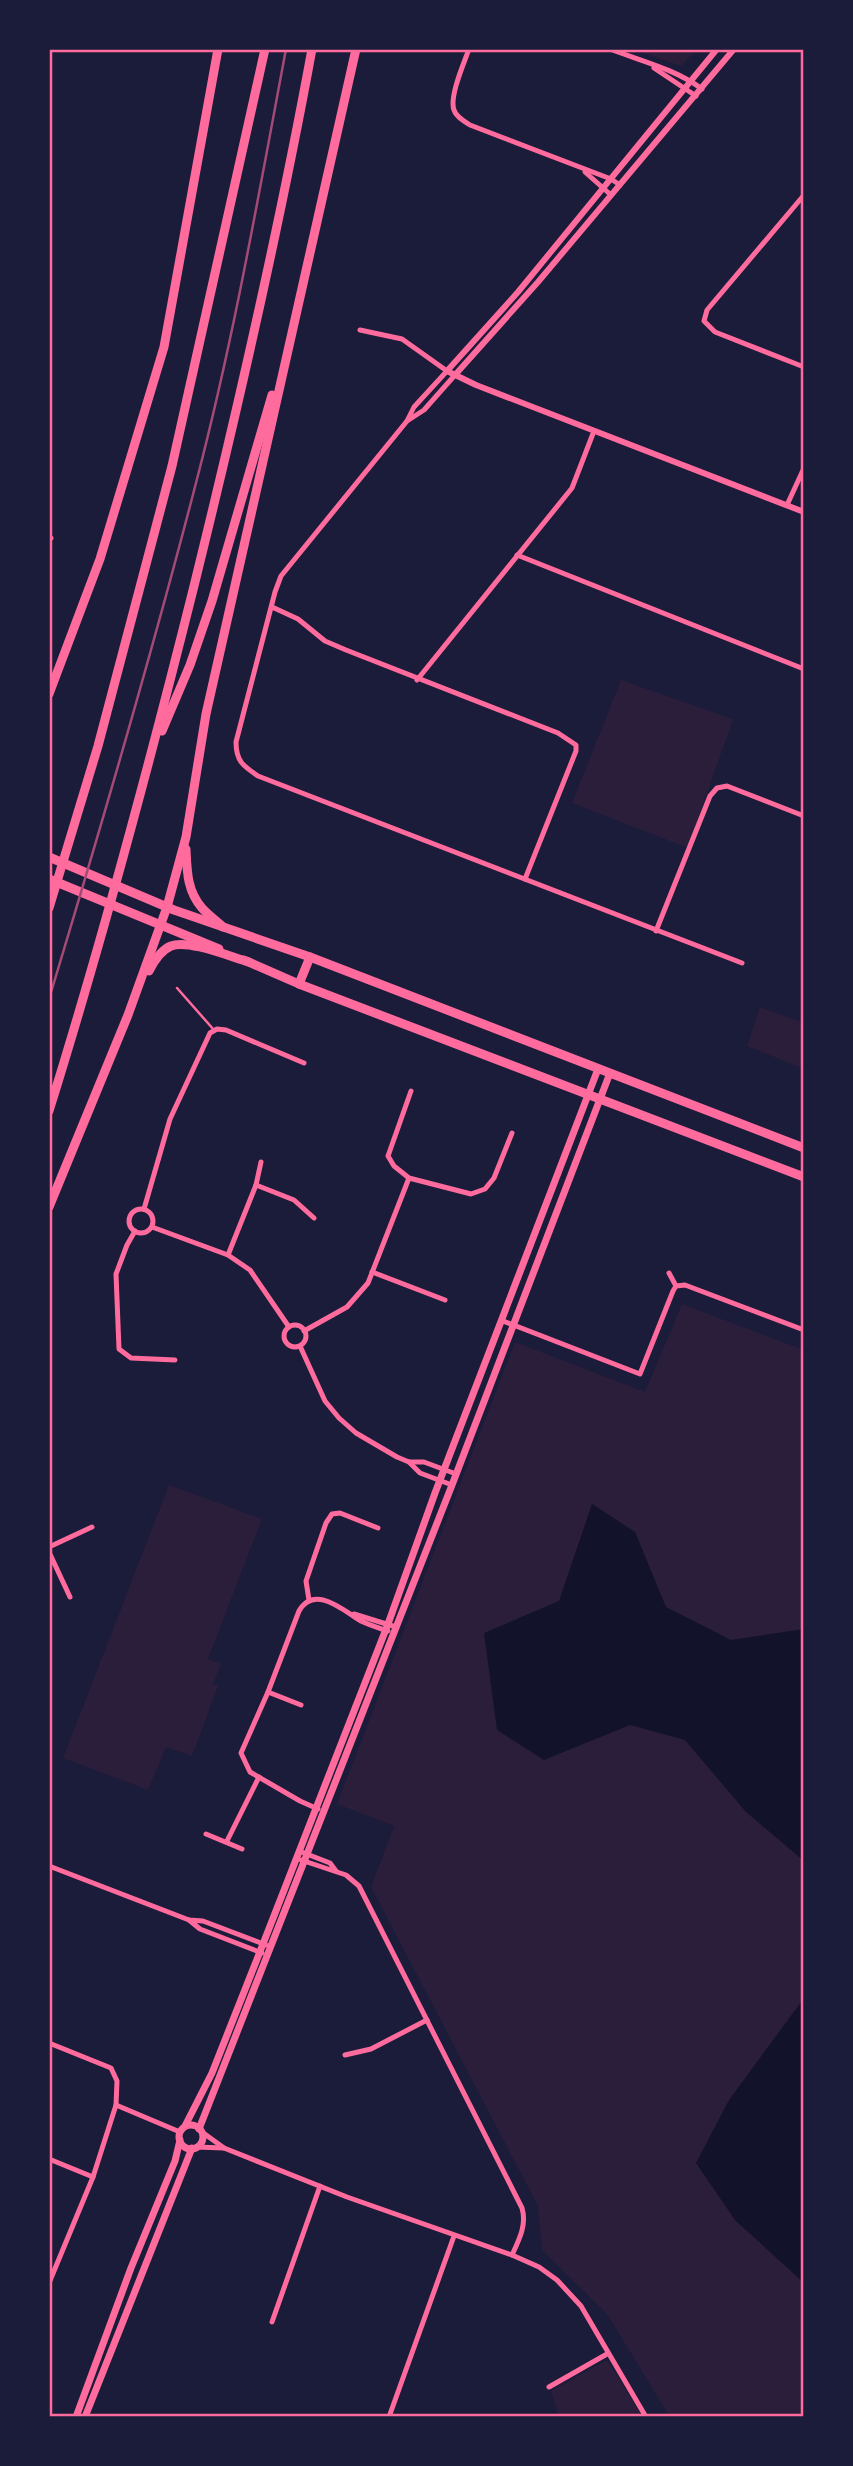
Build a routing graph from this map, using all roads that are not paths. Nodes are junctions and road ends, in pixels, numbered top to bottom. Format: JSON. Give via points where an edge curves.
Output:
{"nodes":[{"id":1,"x":218,"y":49,"type":"edge"},
{"id":2,"x":265,"y":49,"type":"edge"},
{"id":3,"x":312,"y":49,"type":"edge"},
{"id":4,"x":356,"y":49,"type":"edge"},
{"id":5,"x":468,"y":49,"type":"edge"},
{"id":6,"x":610,"y":49,"type":"edge"},
{"id":7,"x":717,"y":49,"type":"edge"},
{"id":8,"x":734,"y":49,"type":"edge"},
{"id":9,"x":652,"y":66,"type":"junction"},
{"id":10,"x":690,"y":81,"type":"junction"},
{"id":11,"x":685,"y":87,"type":"junction"},
{"id":12,"x":702,"y":89,"type":"junction"},
{"id":13,"x":696,"y":96,"type":"junction"},
{"id":14,"x":583,"y":170,"type":"junction"},
{"id":15,"x":611,"y":178,"type":"junction"},
{"id":16,"x":620,"y":185,"type":"junction"},
{"id":17,"x":603,"y":188,"type":"junction"},
{"id":18,"x":611,"y":195,"type":"junction"},
{"id":19,"x":804,"y":195,"type":"edge"},
{"id":20,"x":296,"y":313,"type":"junction"},
{"id":21,"x":360,"y":330,"type":"dead end"},
{"id":22,"x":804,"y":367,"type":"edge"},
{"id":23,"x":447,"y":371,"type":"junction"},
{"id":24,"x":455,"y":375,"type":"junction"},
{"id":25,"x":407,"y":421,"type":"junction"},
{"id":26,"x":594,"y":431,"type":"junction"},
{"id":27,"x":804,"y":468,"type":"edge"},
{"id":28,"x":787,"y":505,"type":"junction"},
{"id":29,"x":804,"y":512,"type":"edge"},
{"id":30,"x":517,"y":555,"type":"junction"},
{"id":31,"x":272,"y":607,"type":"junction"},
{"id":32,"x":804,"y":669,"type":"edge"},
{"id":33,"x":417,"y":680,"type":"junction"},
{"id":34,"x":49,"y":694,"type":"edge"},
{"id":35,"x":152,"y":755,"type":"junction"},
{"id":36,"x":804,"y":816,"type":"edge"},
{"id":37,"x":186,"y":837,"type":"junction"},
{"id":38,"x":49,"y":857,"type":"edge"},
{"id":39,"x":49,"y":878,"type":"edge"},
{"id":40,"x":525,"y":878,"type":"junction"},
{"id":41,"x":167,"y":907,"type":"junction"},
{"id":42,"x":49,"y":908,"type":"edge"},
{"id":43,"x":161,"y":924,"type":"junction"},
{"id":44,"x":223,"y":927,"type":"junction"},
{"id":45,"x":656,"y":931,"type":"junction"},
{"id":46,"x":310,"y":957,"type":"junction"},
{"id":47,"x":249,"y":962,"type":"junction"},
{"id":48,"x":742,"y":963,"type":"dead end"},
{"id":49,"x":299,"y":984,"type":"junction"},
{"id":50,"x":177,"y":988,"type":"dead end"},
{"id":51,"x":128,"y":1015,"type":"junction"},
{"id":52,"x":214,"y":1030,"type":"junction"},
{"id":53,"x":304,"y":1063,"type":"dead end"},
{"id":54,"x":598,"y":1069,"type":"junction"},
{"id":55,"x":610,"y":1073,"type":"junction"},
{"id":56,"x":411,"y":1091,"type":"dead end"},
{"id":57,"x":588,"y":1095,"type":"junction"},
{"id":58,"x":599,"y":1100,"type":"junction"},
{"id":59,"x":49,"y":1111,"type":"edge"},
{"id":60,"x":512,"y":1133,"type":"dead end"},
{"id":61,"x":804,"y":1148,"type":"edge"},
{"id":62,"x":261,"y":1162,"type":"dead end"},
{"id":63,"x":804,"y":1177,"type":"edge"},
{"id":64,"x":409,"y":1178,"type":"junction"},
{"id":65,"x":256,"y":1185,"type":"junction"},
{"id":66,"x":49,"y":1207,"type":"edge"},
{"id":67,"x":144,"y":1209,"type":"junction"},
{"id":68,"x":314,"y":1218,"type":"dead end"},
{"id":69,"x":152,"y":1227,"type":"junction"},
{"id":70,"x":135,"y":1231,"type":"junction"},
{"id":71,"x":228,"y":1255,"type":"junction"},
{"id":72,"x":372,"y":1272,"type":"junction"},
{"id":73,"x":669,"y":1273,"type":"dead end"},
{"id":74,"x":676,"y":1286,"type":"junction"},
{"id":75,"x":444,"y":1300,"type":"dead end"},
{"id":76,"x":503,"y":1321,"type":"junction"},
{"id":77,"x":513,"y":1325,"type":"junction"},
{"id":78,"x":289,"y":1327,"type":"junction"},
{"id":79,"x":304,"y":1331,"type":"junction"},
{"id":80,"x":804,"y":1331,"type":"edge"},
{"id":81,"x":300,"y":1346,"type":"junction"},
{"id":82,"x":175,"y":1360,"type":"dead end"},
{"id":83,"x":409,"y":1462,"type":"junction"},
{"id":84,"x":445,"y":1469,"type":"junction"},
{"id":85,"x":456,"y":1474,"type":"junction"},
{"id":86,"x":441,"y":1480,"type":"junction"},
{"id":87,"x":452,"y":1485,"type":"junction"},
{"id":88,"x":92,"y":1527,"type":"dead end"},
{"id":89,"x":377,"y":1528,"type":"dead end"},
{"id":90,"x":49,"y":1549,"type":"edge"},
{"id":91,"x":70,"y":1597,"type":"dead end"},
{"id":92,"x":309,"y":1600,"type":"junction"},
{"id":93,"x":390,"y":1629,"type":"junction"},
{"id":94,"x":268,"y":1692,"type":"junction"},
{"id":95,"x":301,"y":1705,"type":"dead end"},
{"id":96,"x":260,"y":1777,"type":"junction"},
{"id":97,"x":321,"y":1809,"type":"junction"},
{"id":98,"x":206,"y":1834,"type":"dead end"},
{"id":99,"x":226,"y":1841,"type":"junction"},
{"id":100,"x":242,"y":1849,"type":"dead end"},
{"id":101,"x":302,"y":1856,"type":"junction"},
{"id":102,"x":49,"y":1866,"type":"edge"},
{"id":103,"x":265,"y":1950,"type":"junction"},
{"id":104,"x":427,"y":2020,"type":"junction"},
{"id":105,"x":49,"y":2043,"type":"edge"},
{"id":106,"x":345,"y":2055,"type":"dead end"},
{"id":107,"x":116,"y":2105,"type":"junction"},
{"id":108,"x":200,"y":2130,"type":"junction"},
{"id":109,"x":181,"y":2133,"type":"junction"},
{"id":110,"x":194,"y":2148,"type":"junction"},
{"id":111,"x":224,"y":2148,"type":"junction"},
{"id":112,"x":49,"y":2160,"type":"edge"},
{"id":113,"x":93,"y":2177,"type":"junction"},
{"id":114,"x":320,"y":2186,"type":"junction"},
{"id":115,"x":454,"y":2236,"type":"junction"},
{"id":116,"x":512,"y":2255,"type":"junction"},
{"id":117,"x":52,"y":2267,"type":"edge"},
{"id":118,"x":49,"y":2283,"type":"edge"},
{"id":119,"x":272,"y":2322,"type":"dead end"},
{"id":120,"x":607,"y":2354,"type":"junction"},
{"id":121,"x":549,"y":2387,"type":"dead end"},
{"id":122,"x":76,"y":2417,"type":"edge"},
{"id":123,"x":85,"y":2417,"type":"edge"},
{"id":124,"x":389,"y":2417,"type":"edge"},
{"id":125,"x":646,"y":2417,"type":"edge"}],
"edges":[{"from":1,"to":34,"type":"highway","via":[[164,347],[100,559]]},
{"from":2,"to":42,"type":"highway","via":[[165,491],[98,746]]},
{"from":3,"to":35,"type":"highway","via":[[227,452]]},
{"from":4,"to":20,"type":"highway"},
{"from":5,"to":14,"type":"street","via":[[453,97],[453,109],[460,118]]},
{"from":6,"to":9,"type":"street"},
{"from":7,"to":10,"type":"street"},
{"from":8,"to":12,"type":"street"},
{"from":9,"to":10,"type":"street"},
{"from":9,"to":11,"type":"street"},
{"from":10,"to":11,"type":"street"},
{"from":10,"to":12,"type":"street"},
{"from":11,"to":13,"type":"street"},
{"from":11,"to":15,"type":"street"},
{"from":12,"to":13,"type":"street"},
{"from":13,"to":16,"type":"street"},
{"from":14,"to":15,"type":"street"},
{"from":14,"to":17,"type":"street"},
{"from":15,"to":16,"type":"street"},
{"from":15,"to":17,"type":"street"},
{"from":16,"to":18,"type":"street"},
{"from":17,"to":18,"type":"street"},
{"from":17,"to":23,"type":"street"},
{"from":18,"to":24,"type":"street"},
{"from":19,"to":22,"type":"street","via":[[707,310],[704,320],[715,332]]},
{"from":20,"to":35,"type":"highway","via":[[212,601]]},
{"from":20,"to":37,"type":"highway","via":[[206,714]]},
{"from":21,"to":23,"type":"street","via":[[402,339]]},
{"from":23,"to":24,"type":"street"},
{"from":23,"to":25,"type":"street"},
{"from":24,"to":25,"type":"street","via":[[424,410]]},
{"from":24,"to":26,"type":"street"},
{"from":25,"to":31,"type":"street","via":[[281,576]]},
{"from":26,"to":28,"type":"street"},
{"from":26,"to":30,"type":"street","via":[[572,488]]},
{"from":27,"to":28,"type":"street"},
{"from":28,"to":29,"type":"street"},
{"from":30,"to":32,"type":"street"},
{"from":30,"to":33,"type":"street"},
{"from":31,"to":33,"type":"street","via":[[326,641]]},
{"from":31,"to":40,"type":"street","via":[[236,742],[240,764],[258,776]]},
{"from":33,"to":40,"type":"street","via":[[558,733],[576,745]]},
{"from":35,"to":59,"type":"highway"},
{"from":36,"to":45,"type":"street","via":[[727,786],[717,788]]},
{"from":37,"to":41,"type":"highway"},
{"from":37,"to":44,"type":"highway","via":[[188,883],[202,908]]},
{"from":38,"to":41,"type":"highway"},
{"from":39,"to":43,"type":"highway"},
{"from":40,"to":45,"type":"street"},
{"from":41,"to":43,"type":"highway"},
{"from":41,"to":44,"type":"highway"},
{"from":43,"to":47,"type":"highway"},
{"from":43,"to":51,"type":"highway"},
{"from":44,"to":46,"type":"highway"},
{"from":45,"to":48,"type":"street"},
{"from":46,"to":49,"type":"highway"},
{"from":46,"to":54,"type":"highway"},
{"from":47,"to":49,"type":"highway"},
{"from":47,"to":51,"type":"highway","via":[[199,947],[171,946],[152,964]]},
{"from":49,"to":57,"type":"highway"},
{"from":50,"to":52,"type":"lane"},
{"from":51,"to":66,"type":"highway"},
{"from":52,"to":53,"type":"street","via":[[226,1030]]},
{"from":52,"to":67,"type":"street","via":[[204,1041],[170,1118]]},
{"from":54,"to":55,"type":"highway"},
{"from":54,"to":57,"type":"main road"},
{"from":55,"to":58,"type":"main road"},
{"from":55,"to":61,"type":"highway"},
{"from":56,"to":64,"type":"street","via":[[388,1156]]},
{"from":57,"to":58,"type":"highway"},
{"from":57,"to":76,"type":"main road"},
{"from":58,"to":63,"type":"highway"},
{"from":58,"to":77,"type":"main road"},
{"from":60,"to":64,"type":"street","via":[[485,1189],[471,1194]]},
{"from":62,"to":65,"type":"street"},
{"from":64,"to":72,"type":"street"},
{"from":65,"to":68,"type":"street","via":[[294,1200]]},
{"from":65,"to":71,"type":"street"},
{"from":67,"to":69,"type":"street","via":[[153,1219]]},
{"from":67,"to":70,"type":"street","via":[[130,1216]]},
{"from":69,"to":70,"type":"street","via":[[142,1233]]},
{"from":69,"to":71,"type":"street"},
{"from":70,"to":82,"type":"street","via":[[116,1274],[119,1349],[131,1358]]},
{"from":71,"to":78,"type":"street","via":[[250,1270]]},
{"from":72,"to":75,"type":"street"},
{"from":72,"to":79,"type":"street","via":[[347,1307]]},
{"from":73,"to":74,"type":"street"},
{"from":74,"to":77,"type":"street","via":[[640,1374]]},
{"from":74,"to":80,"type":"street","via":[[685,1285]]},
{"from":76,"to":77,"type":"street"},
{"from":76,"to":84,"type":"main road"},
{"from":77,"to":85,"type":"main road"},
{"from":78,"to":79,"type":"street","via":[[299,1326]]},
{"from":78,"to":81,"type":"street","via":[[285,1342]]},
{"from":79,"to":81,"type":"street"},
{"from":81,"to":83,"type":"street","via":[[325,1401],[339,1418],[375,1446]]},
{"from":83,"to":84,"type":"street"},
{"from":83,"to":86,"type":"street","via":[[420,1473]]},
{"from":84,"to":85,"type":"street"},
{"from":84,"to":86,"type":"main road"},
{"from":85,"to":87,"type":"main road"},
{"from":86,"to":87,"type":"street"},
{"from":86,"to":93,"type":"main road"},
{"from":87,"to":93,"type":"main road"},
{"from":88,"to":90,"type":"street"},
{"from":89,"to":92,"type":"street","via":[[332,1514],[306,1581]]},
{"from":90,"to":91,"type":"street"},
{"from":92,"to":93,"type":"street","via":[[320,1599],[362,1621]]},
{"from":92,"to":94,"type":"street","via":[[299,1612]]},
{"from":93,"to":97,"type":"main road"},
{"from":94,"to":95,"type":"street"},
{"from":94,"to":96,"type":"street","via":[[241,1753],[250,1772]]},
{"from":96,"to":97,"type":"street"},
{"from":96,"to":99,"type":"street"},
{"from":97,"to":101,"type":"main road"},
{"from":98,"to":99,"type":"street"},
{"from":99,"to":100,"type":"street"},
{"from":101,"to":103,"type":"main road"},
{"from":101,"to":104,"type":"street","via":[[330,1863],[354,1879]]},
{"from":102,"to":103,"type":"street","via":[[189,1920],[200,1929]]},
{"from":103,"to":108,"type":"main road"},
{"from":103,"to":109,"type":"main road"},
{"from":104,"to":106,"type":"street","via":[[371,2049]]},
{"from":104,"to":116,"type":"street","via":[[522,2208],[523,2224]]},
{"from":105,"to":107,"type":"street","via":[[111,2068],[117,2081]]},
{"from":107,"to":109,"type":"street"},
{"from":107,"to":113,"type":"street"},
{"from":108,"to":109,"type":"main road","via":[[192,2125]]},
{"from":108,"to":110,"type":"main road","via":[[202,2139]]},
{"from":108,"to":111,"type":"street"},
{"from":109,"to":110,"type":"main road","via":[[184,2146]]},
{"from":109,"to":122,"type":"main road","via":[[174,2166]]},
{"from":110,"to":111,"type":"street"},
{"from":110,"to":123,"type":"main road"},
{"from":111,"to":114,"type":"street"},
{"from":112,"to":113,"type":"street"},
{"from":113,"to":117,"type":"street"},
{"from":114,"to":115,"type":"street"},
{"from":114,"to":119,"type":"street"},
{"from":115,"to":116,"type":"street"},
{"from":115,"to":124,"type":"street"},
{"from":116,"to":120,"type":"street","via":[[557,2280],[581,2306]]},
{"from":117,"to":118,"type":"street"},
{"from":120,"to":121,"type":"street"},
{"from":120,"to":125,"type":"street"}]}
